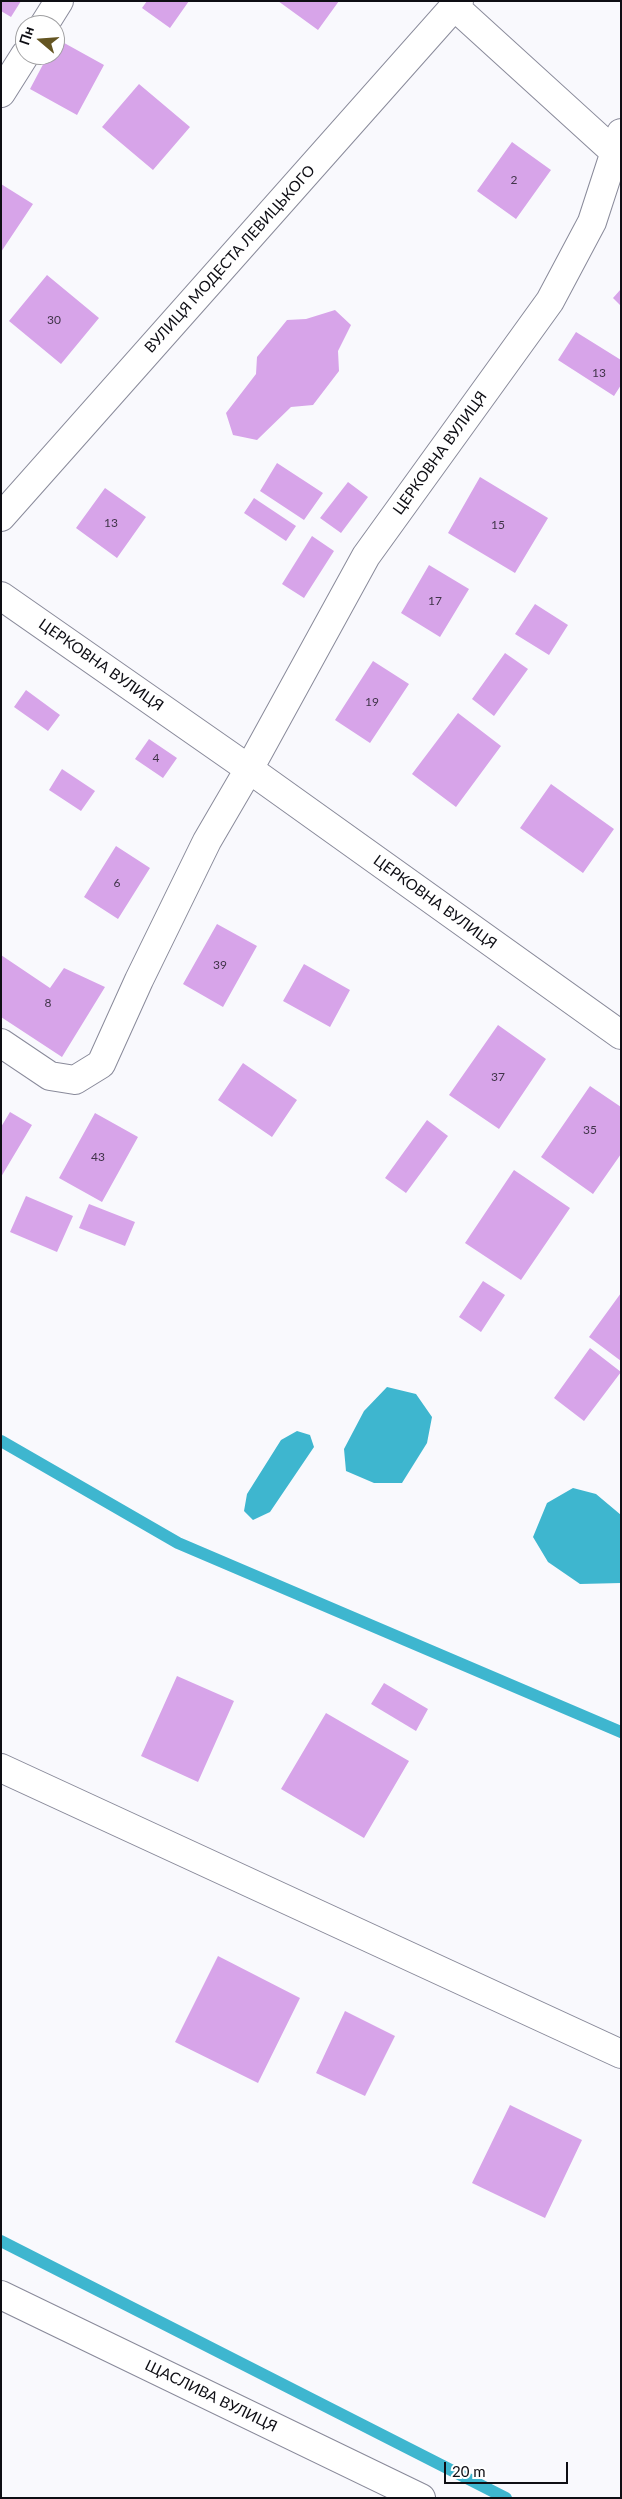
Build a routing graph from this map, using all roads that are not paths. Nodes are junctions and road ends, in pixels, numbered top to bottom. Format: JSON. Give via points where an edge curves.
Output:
{"nodes":[{"id":1,"x":59,"y":1,"type":"edge"},
{"id":2,"x":457,"y":4,"type":"edge"},
{"id":3,"x":50,"y":15,"type":"edge"},
{"id":4,"x":19,"y":65,"type":"edge"},
{"id":5,"x":1,"y":93,"type":"edge"},
{"id":6,"x":618,"y":148,"type":"edge"},
{"id":7,"x":1,"y":517,"type":"edge"},
{"id":8,"x":1,"y":596,"type":"edge"},
{"id":9,"x":250,"y":769,"type":"junction"},
{"id":10,"x":621,"y":1035,"type":"edge"},
{"id":11,"x":1,"y":1044,"type":"edge"},
{"id":12,"x":1,"y":1768,"type":"edge"},
{"id":13,"x":621,"y":2054,"type":"edge"},
{"id":14,"x":1,"y":2295,"type":"edge"},
{"id":15,"x":421,"y":2498,"type":"edge"}],
"edges":[{"from":1,"to":3,"type":"street"},
{"from":2,"to":6,"type":"street"},
{"from":2,"to":7,"type":"street","name":"ВУЛИЦЯ МОДЕСТА ЛЕВИЦЬКОГО"},
{"from":4,"to":5,"type":"street"},
{"from":6,"to":9,"type":"street","name":"ЦЕРКОВНА ВУЛИЦЯ","via":[[592,222],[550,301],[366,556]]},
{"from":8,"to":9,"type":"street","name":"ЦЕРКОВНА ВУЛИЦЯ"},
{"from":9,"to":10,"type":"street","name":"ЦЕРКОВНА ВУЛИЦЯ"},
{"from":9,"to":11,"type":"street","name":"ЦЕРКОВНА ВУЛИЦЯ","via":[[207,841],[101,1064],[76,1080],[50,1076]]},
{"from":12,"to":13,"type":"street"},
{"from":14,"to":15,"type":"street","name":"ЩАСЛИВА ВУЛИЦЯ"}]}
